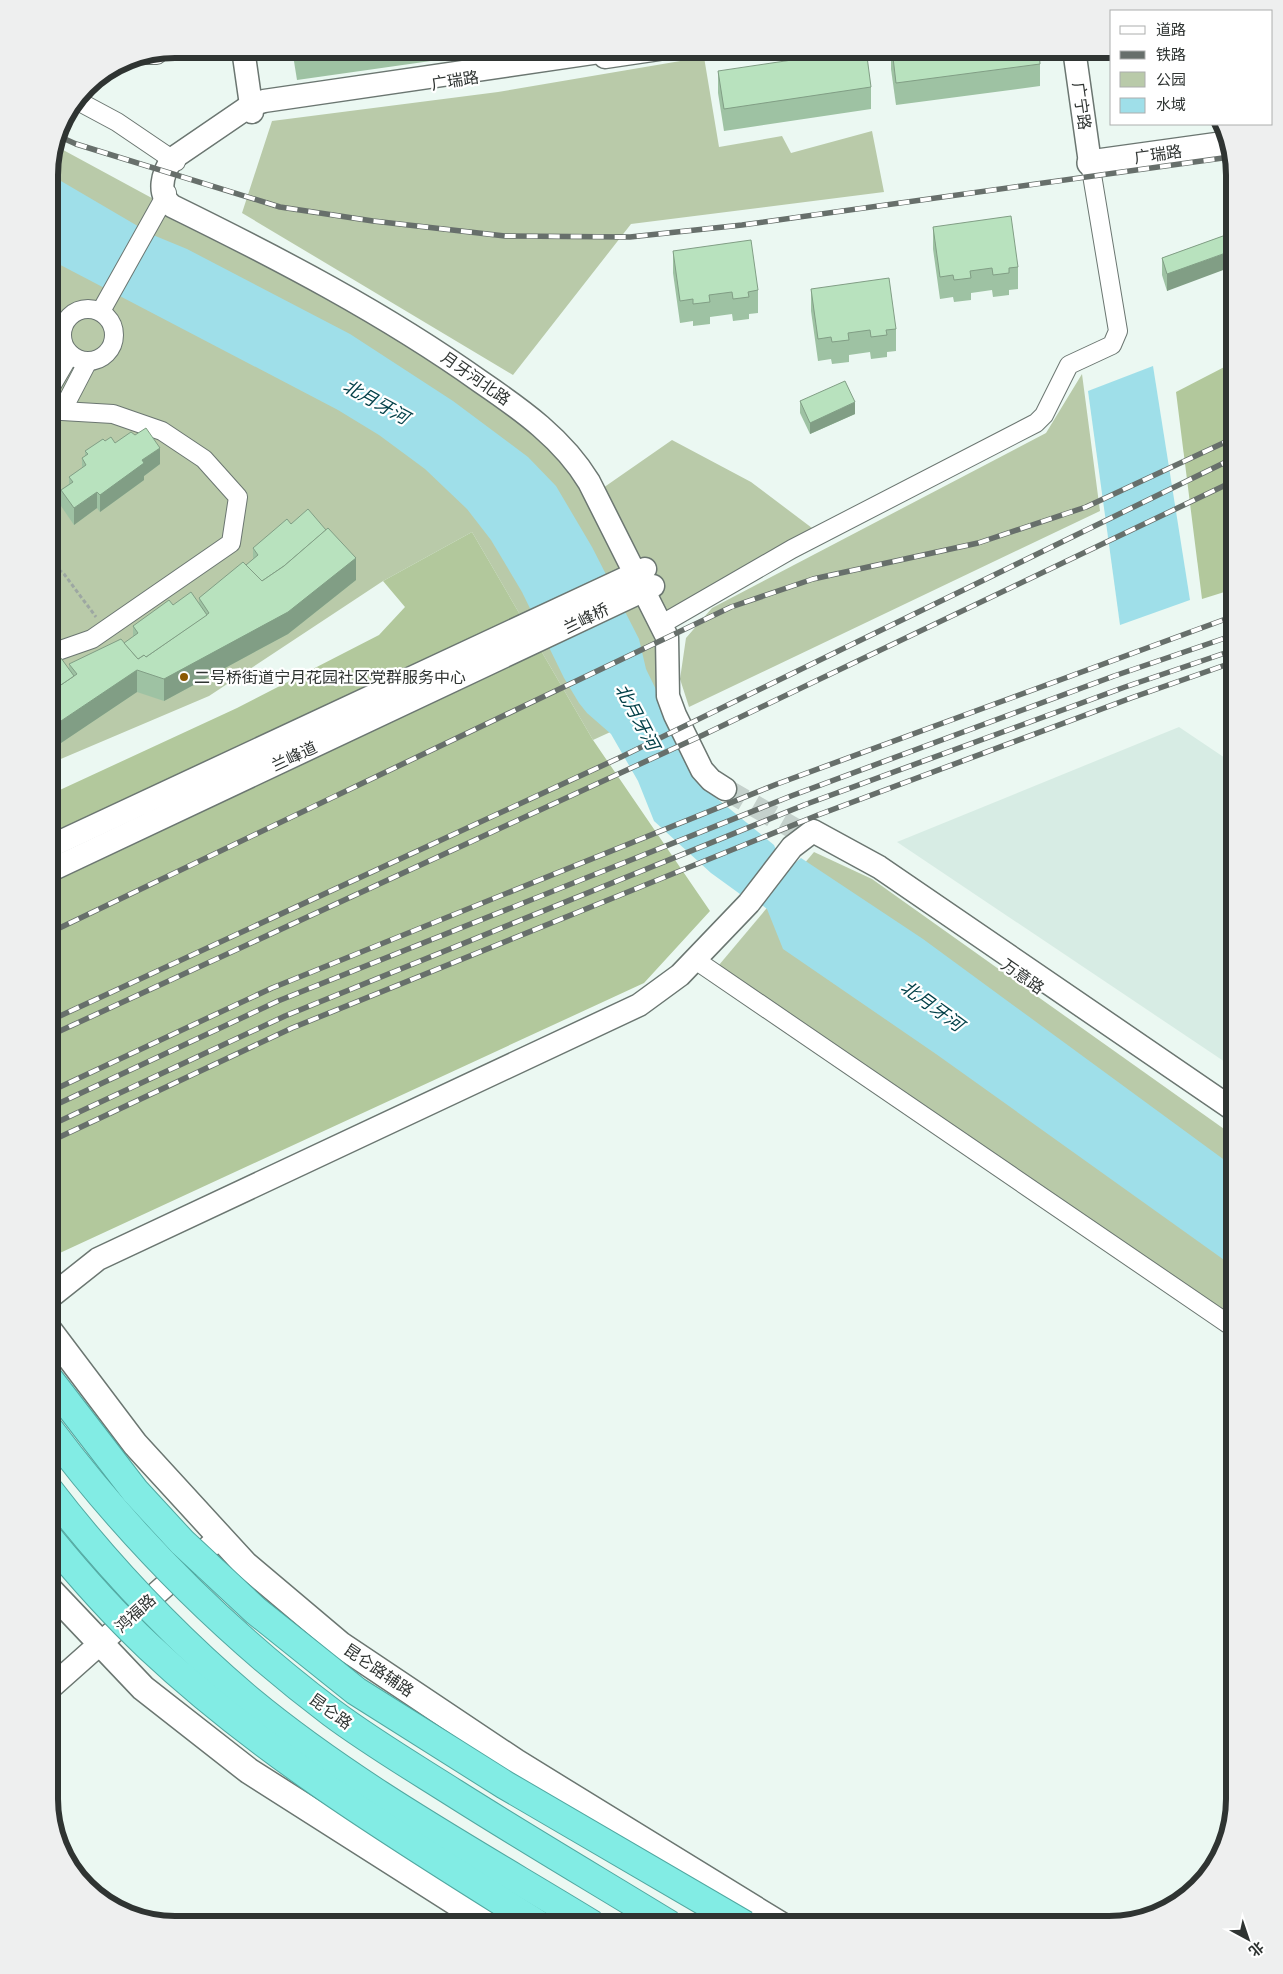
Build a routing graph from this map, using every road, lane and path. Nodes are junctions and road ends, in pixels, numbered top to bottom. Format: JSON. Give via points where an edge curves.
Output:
{"nodes":[{"id":1,"x":245,"y":57,"type":"edge"},
{"id":2,"x":256,"y":57,"type":"edge"},
{"id":3,"x":579,"y":57,"type":"edge"},
{"id":4,"x":1075,"y":58,"type":"edge"},
{"id":5,"x":82,"y":103,"type":"edge"},
{"id":6,"x":258,"y":107,"type":"junction"},
{"id":7,"x":1222,"y":145,"type":"edge"},
{"id":8,"x":174,"y":160,"type":"junction"},
{"id":9,"x":1090,"y":163,"type":"junction"},
{"id":10,"x":166,"y":196,"type":"junction"},
{"id":11,"x":105,"y":304,"type":"junction"},
{"id":12,"x":70,"y":354,"type":"junction"},
{"id":13,"x":88,"y":361,"type":"junction"},
{"id":14,"x":58,"y":375,"type":"edge"},
{"id":15,"x":58,"y":404,"type":"edge"},
{"id":16,"x":58,"y":407,"type":"edge"},
{"id":17,"x":58,"y":569,"type":"edge"},
{"id":18,"x":640,"y":582,"type":"junction"},
{"id":19,"x":666,"y":622,"type":"junction"},
{"id":20,"x":105,"y":630,"type":"junction"},
{"id":21,"x":535,"y":632,"type":"junction"},
{"id":22,"x":58,"y":651,"type":"edge"},
{"id":23,"x":681,"y":713,"type":"dead end"},
{"id":24,"x":701,"y":752,"type":"dead end"},
{"id":25,"x":804,"y":838,"type":"junction"},
{"id":26,"x":58,"y":843,"type":"edge"},
{"id":27,"x":58,"y":867,"type":"edge"},
{"id":28,"x":694,"y":959,"type":"junction"},
{"id":29,"x":1226,"y":1105,"type":"edge"},
{"id":30,"x":1226,"y":1117,"type":"edge"},
{"id":31,"x":57,"y":1291,"type":"edge"},
{"id":32,"x":1226,"y":1323,"type":"edge"},
{"id":33,"x":57,"y":1341,"type":"edge"},
{"id":34,"x":57,"y":1390,"type":"edge"},
{"id":35,"x":57,"y":1440,"type":"edge"},
{"id":36,"x":57,"y":1500,"type":"edge"},
{"id":37,"x":220,"y":1537,"type":"junction"},
{"id":38,"x":57,"y":1548,"type":"edge"},
{"id":39,"x":57,"y":1598,"type":"edge"},
{"id":40,"x":101,"y":1644,"type":"junction"},
{"id":41,"x":57,"y":1682,"type":"edge"},
{"id":42,"x":477,"y":1916,"type":"edge"},
{"id":43,"x":525,"y":1916,"type":"edge"},
{"id":44,"x":579,"y":1916,"type":"edge"},
{"id":45,"x":655,"y":1916,"type":"edge"},
{"id":46,"x":730,"y":1916,"type":"edge"},
{"id":47,"x":766,"y":1916,"type":"edge"}],
"edges":[{"from":1,"to":6,"type":"street"},
{"from":2,"to":6,"type":"street"},
{"from":3,"to":6,"type":"street","name":"广瑞路"},
{"from":4,"to":9,"type":"street","name":"广宁路"},
{"from":5,"to":8,"type":"street"},
{"from":6,"to":8,"type":"street"},
{"from":7,"to":9,"type":"main road","name":"广瑞路"},
{"from":8,"to":10,"type":"street","via":[[164,171],[162,186]]},
{"from":9,"to":19,"type":"street","via":[[1118,331],[1112,345],[1069,366],[1044,415],[1036,424],[792,549]]},
{"from":10,"to":11,"type":"street"},
{"from":10,"to":18,"type":"street","name":"月牙河北路","via":[[172,206],[270,254],[407,333],[521,409],[554,438],[582,470]]},
{"from":11,"to":12,"type":"street","via":[[69,316],[62,332]]},
{"from":11,"to":13,"type":"street","via":[[113,324],[114,341],[104,356]]},
{"from":12,"to":13,"type":"street"},
{"from":12,"to":14,"type":"street"},
{"from":13,"to":15,"type":"street"},
{"from":16,"to":20,"type":"street","via":[[113,414],[162,431],[204,458],[238,497],[231,543]]},
{"from":17,"to":20,"type":"path"},
{"from":18,"to":19,"type":"street","name":"月牙河北路"},
{"from":18,"to":21,"type":"street","name":"兰峰桥"},
{"from":19,"to":23,"type":"street","name":"月牙河北路","via":[[676,633],[674,696]]},
{"from":19,"to":24,"type":"street","name":"月牙河北路","via":[[671,706],[702,770],[711,780],[730,787],[716,776]]},
{"from":20,"to":22,"type":"street","via":[[92,639]]},
{"from":21,"to":26,"type":"street","name":"兰峰道"},
{"from":21,"to":27,"type":"street","name":"兰峰道"},
{"from":25,"to":28,"type":"street","via":[[749,903]]},
{"from":25,"to":29,"type":"street","name":"万意路","via":[[879,867]]},
{"from":25,"to":30,"type":"street","name":"万意路","via":[[876,874]]},
{"from":28,"to":31,"type":"street","via":[[680,975],[639,1005],[98,1259]]},
{"from":28,"to":32,"type":"street"},
{"from":33,"to":37,"type":"main road","name":"昆仑路辅路","via":[[135,1444]]},
{"from":34,"to":46,"type":"highway","bridge":true,"via":[[136,1491],[182,1542],[256,1611],[356,1692],[505,1785]]},
{"from":35,"to":45,"type":"highway","name":"昆仑路","bridge":true,"via":[[162,1563],[228,1628],[281,1674],[334,1715],[419,1771]]},
{"from":36,"to":44,"type":"highway","bridge":true,"via":[[158,1617],[250,1700],[329,1760]]},
{"from":37,"to":40,"type":"street","name":"鸿福路"},
{"from":37,"to":47,"type":"main road","name":"昆仑路辅路","via":[[245,1564],[342,1645],[516,1762]]},
{"from":38,"to":43,"type":"highway","bridge":true,"via":[[148,1647],[202,1694],[316,1782]]},
{"from":39,"to":40,"type":"main road"},
{"from":40,"to":41,"type":"street","name":"鸿福路"},
{"from":40,"to":42,"type":"main road","via":[[143,1688],[249,1771]]}]}
